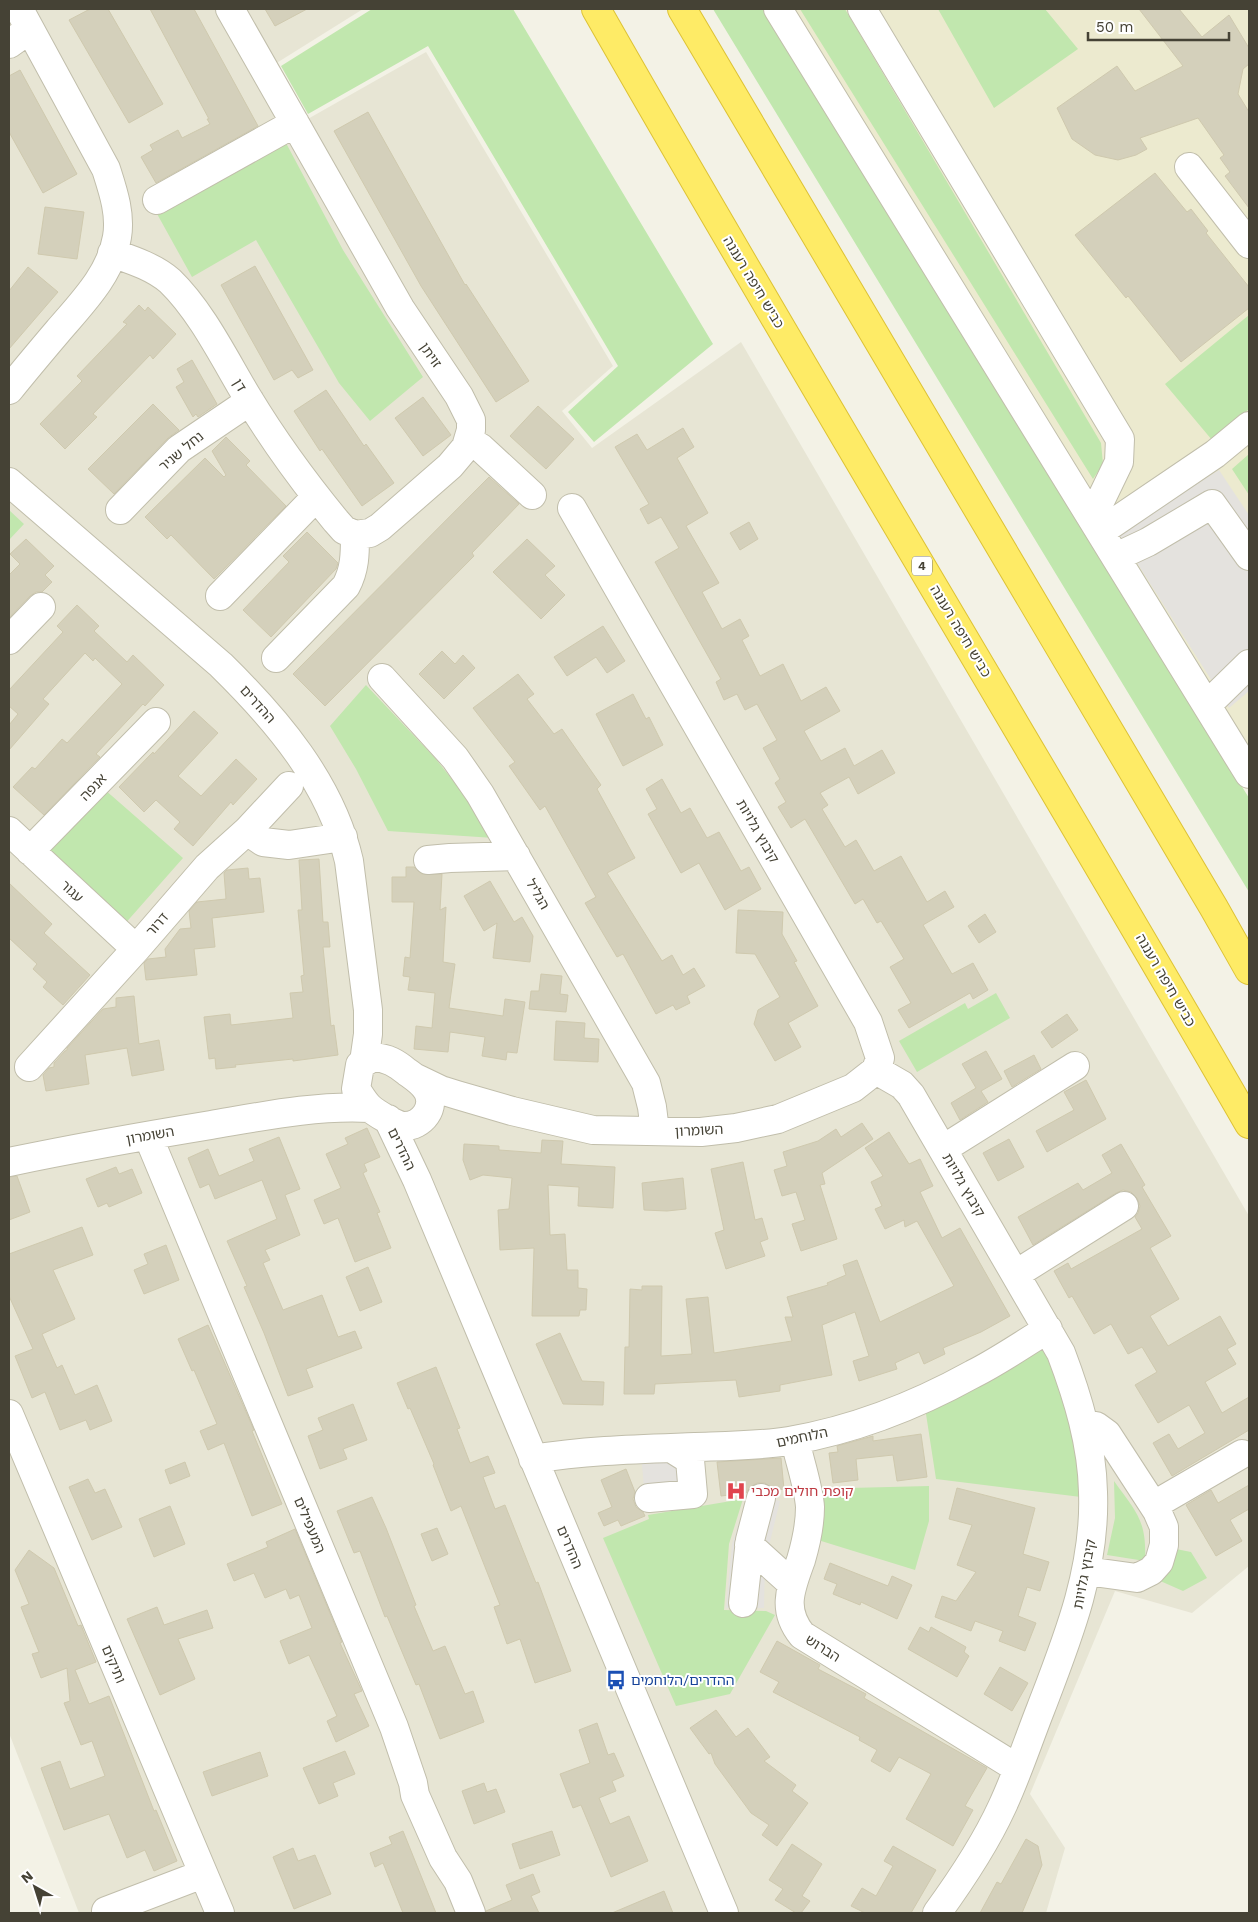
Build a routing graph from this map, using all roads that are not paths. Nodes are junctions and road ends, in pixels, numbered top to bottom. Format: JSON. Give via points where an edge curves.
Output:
{"nodes":[{"id":1,"x":230,"y":9,"type":"edge"},
{"id":2,"x":596,"y":9,"type":"edge"},
{"id":3,"x":682,"y":9,"type":"edge"},
{"id":4,"x":778,"y":9,"type":"edge"},
{"id":5,"x":862,"y":9,"type":"edge"},
{"id":6,"x":19,"y":27,"type":"edge"},
{"id":7,"x":294,"y":123,"type":"junction"},
{"id":8,"x":1189,"y":167,"type":"dead end"},
{"id":9,"x":157,"y":200,"type":"dead end"},
{"id":10,"x":1249,"y":244,"type":"edge"},
{"id":11,"x":112,"y":253,"type":"junction"},
{"id":12,"x":9,"y":390,"type":"edge"},
{"id":13,"x":250,"y":401,"type":"junction"},
{"id":14,"x":1249,"y":426,"type":"edge"},
{"id":15,"x":468,"y":440,"type":"junction"},
{"id":16,"x":9,"y":482,"type":"edge"},
{"id":17,"x":532,"y":495,"type":"dead end"},
{"id":18,"x":316,"y":496,"type":"junction"},
{"id":19,"x":572,"y":508,"type":"dead end"},
{"id":20,"x":120,"y":510,"type":"dead end"},
{"id":21,"x":1096,"y":525,"type":"junction"},
{"id":22,"x":355,"y":535,"type":"junction"},
{"id":23,"x":1249,"y":556,"type":"edge"},
{"id":24,"x":1116,"y":557,"type":"junction"},
{"id":25,"x":220,"y":596,"type":"dead end"},
{"id":26,"x":41,"y":607,"type":"dead end"},
{"id":27,"x":9,"y":640,"type":"edge"},
{"id":28,"x":276,"y":658,"type":"dead end"},
{"id":29,"x":1249,"y":664,"type":"edge"},
{"id":30,"x":382,"y":678,"type":"dead end"},
{"id":31,"x":1206,"y":705,"type":"junction"},
{"id":32,"x":156,"y":722,"type":"dead end"},
{"id":33,"x":1249,"y":774,"type":"edge"},
{"id":34,"x":289,"y":786,"type":"dead end"},
{"id":35,"x":9,"y":831,"type":"edge"},
{"id":36,"x":247,"y":831,"type":"junction"},
{"id":37,"x":343,"y":837,"type":"junction"},
{"id":38,"x":30,"y":852,"type":"junction"},
{"id":39,"x":516,"y":856,"type":"junction"},
{"id":40,"x":428,"y":860,"type":"dead end"},
{"id":41,"x":1214,"y":908,"type":"junction"},
{"id":42,"x":136,"y":949,"type":"junction"},
{"id":43,"x":1249,"y":966,"type":"edge"},
{"id":44,"x":1249,"y":970,"type":"edge"},
{"id":45,"x":368,"y":1010,"type":"junction"},
{"id":46,"x":364,"y":1062,"type":"junction"},
{"id":47,"x":1075,"y":1066,"type":"dead end"},
{"id":48,"x":29,"y":1067,"type":"dead end"},
{"id":49,"x":405,"y":1070,"type":"junction"},
{"id":50,"x":876,"y":1070,"type":"junction"},
{"id":51,"x":371,"y":1105,"type":"junction"},
{"id":52,"x":512,"y":1111,"type":"junction"},
{"id":53,"x":424,"y":1117,"type":"junction"},
{"id":54,"x":1249,"y":1124,"type":"edge"},
{"id":55,"x":654,"y":1131,"type":"junction"},
{"id":56,"x":148,"y":1136,"type":"junction"},
{"id":57,"x":943,"y":1148,"type":"junction"},
{"id":58,"x":9,"y":1162,"type":"edge"},
{"id":59,"x":417,"y":1180,"type":"junction"},
{"id":60,"x":1124,"y":1206,"type":"dead end"},
{"id":61,"x":1016,"y":1274,"type":"junction"},
{"id":62,"x":1048,"y":1329,"type":"junction"},
{"id":63,"x":9,"y":1414,"type":"edge"},
{"id":64,"x":1085,"y":1427,"type":"junction"},
{"id":65,"x":795,"y":1440,"type":"junction"},
{"id":66,"x":680,"y":1454,"type":"junction"},
{"id":67,"x":1242,"y":1454,"type":"dead end"},
{"id":68,"x":534,"y":1458,"type":"junction"},
{"id":69,"x":643,"y":1465,"type":"dead end"},
{"id":70,"x":649,"y":1498,"type":"dead end"},
{"id":71,"x":761,"y":1498,"type":"dead end"},
{"id":72,"x":1154,"y":1505,"type":"junction"},
{"id":73,"x":749,"y":1545,"type":"junction"},
{"id":74,"x":1086,"y":1571,"type":"junction"},
{"id":75,"x":792,"y":1584,"type":"junction"},
{"id":76,"x":743,"y":1603,"type":"dead end"},
{"id":77,"x":1017,"y":1768,"type":"junction"},
{"id":78,"x":203,"y":1874,"type":"junction"},
{"id":79,"x":106,"y":1911,"type":"dead end"},
{"id":80,"x":220,"y":1913,"type":"edge"},
{"id":81,"x":471,"y":1913,"type":"edge"},
{"id":82,"x":724,"y":1913,"type":"edge"},
{"id":83,"x":937,"y":1913,"type":"edge"}],
"edges":[{"from":1,"to":7,"type":"street","name":"זויתן"},
{"from":2,"to":54,"type":"highway","name":"כביש חיפה רעננה","number":"4"},
{"from":3,"to":41,"type":"highway"},
{"from":4,"to":21,"type":"street"},
{"from":5,"to":21,"type":"street","via":[[1120,439],[1119,462]]},
{"from":6,"to":11,"type":"street","via":[[106,169],[118,216]]},
{"from":7,"to":9,"type":"street"},
{"from":7,"to":15,"type":"street","name":"זויתן","via":[[400,308],[459,396],[471,420]]},
{"from":8,"to":10,"type":"street"},
{"from":11,"to":12,"type":"street","via":[[87,296]]},
{"from":11,"to":13,"type":"street","name":"דן","via":[[153,269],[168,280],[198,316]]},
{"from":13,"to":18,"type":"street","name":"דן","via":[[274,440]]},
{"from":13,"to":20,"type":"street","name":"נחל שניר","via":[[179,449]]},
{"from":14,"to":21,"type":"street","via":[[1215,454]]},
{"from":15,"to":17,"type":"street"},
{"from":15,"to":22,"type":"street","via":[[450,466],[380,527],[370,533]]},
{"from":16,"to":37,"type":"street","name":"ההדרים","via":[[253,697],[308,767],[334,813]]},
{"from":18,"to":22,"type":"street","name":"דן","via":[[344,530]]},
{"from":18,"to":25,"type":"street"},
{"from":19,"to":50,"type":"street","name":"קיבוץ גלויות","via":[[868,1022],[880,1058]]},
{"from":21,"to":24,"type":"street"},
{"from":22,"to":28,"type":"street","via":[[354,565],[346,586]]},
{"from":23,"to":24,"type":"street","via":[[1212,504]]},
{"from":24,"to":31,"type":"street"},
{"from":26,"to":27,"type":"street"},
{"from":29,"to":31,"type":"street"},
{"from":30,"to":39,"type":"street","name":"הגליל","via":[[455,758]]},
{"from":31,"to":33,"type":"street"},
{"from":32,"to":38,"type":"street","name":"אנפה"},
{"from":34,"to":36,"type":"street","name":"דרור"},
{"from":35,"to":38,"type":"street","name":"עגור"},
{"from":36,"to":37,"type":"street","via":[[263,842],[289,845]]},
{"from":36,"to":42,"type":"street","name":"דרור","via":[[206,867]]},
{"from":37,"to":45,"type":"street","name":"ההדרים","via":[[349,861]]},
{"from":38,"to":42,"type":"street","name":"עגור"},
{"from":39,"to":40,"type":"street"},
{"from":39,"to":55,"type":"street","name":"הגליל","via":[[646,1083]]},
{"from":41,"to":43,"type":"highway"},
{"from":41,"to":44,"type":"highway"},
{"from":42,"to":48,"type":"street","name":"דרור"},
{"from":45,"to":46,"type":"street","name":"ההדרים"},
{"from":45,"to":49,"type":"street","name":"ההדרים","via":[[380,1038]]},
{"from":46,"to":49,"type":"street","name":"השומרון","via":[[373,1057],[383,1058]]},
{"from":46,"to":51,"type":"street","name":"ההדרים","via":[[360,1065]]},
{"from":47,"to":57,"type":"street"},
{"from":49,"to":52,"type":"street","name":"השומרון","via":[[441,1090]]},
{"from":49,"to":53,"type":"street","name":"ההדרים","via":[[422,1084],[430,1097],[431,1103]]},
{"from":50,"to":55,"type":"street","name":"השומרון","via":[[853,1088],[778,1119],[701,1132]]},
{"from":50,"to":57,"type":"street","name":"קיבוץ גלויות","via":[[902,1085],[911,1095]]},
{"from":51,"to":53,"type":"street","name":"השומרון","via":[[402,1126]]},
{"from":51,"to":56,"type":"street","name":"השומרון","via":[[292,1112]]},
{"from":51,"to":59,"type":"street","name":"ההדרים"},
{"from":52,"to":53,"type":"street","name":"השומרון","via":[[449,1108]]},
{"from":52,"to":55,"type":"street","name":"השומרון","via":[[593,1130]]},
{"from":53,"to":59,"type":"street","name":"ההדרים","via":[[414,1147]]},
{"from":56,"to":58,"type":"street","name":"השומרון"},
{"from":56,"to":81,"type":"street","name":"המעפילים","via":[[394,1727],[415,1796]]},
{"from":57,"to":61,"type":"street","name":"קיבוץ גלויות"},
{"from":59,"to":68,"type":"street","name":"ההדרים"},
{"from":60,"to":61,"type":"street"},
{"from":61,"to":62,"type":"street","name":"קיבוץ גלויות"},
{"from":62,"to":64,"type":"street","name":"קיבוץ גלויות","via":[[1078,1398]]},
{"from":62,"to":65,"type":"street","name":"הלוחמים","via":[[974,1374],[920,1400],[866,1420]]},
{"from":63,"to":78,"type":"street","name":"ותיקים"},
{"from":64,"to":72,"type":"street","via":[[1096,1426],[1106,1434]]},
{"from":64,"to":74,"type":"street","name":"קיבוץ גלויות","via":[[1093,1492],[1092,1532]]},
{"from":65,"to":66,"type":"street","name":"הלוחמים"},
{"from":65,"to":75,"type":"street","name":"הברוש","via":[[810,1506],[808,1532]]},
{"from":66,"to":68,"type":"street","name":"הלוחמים","via":[[579,1451]]},
{"from":66,"to":69,"type":"street"},
{"from":66,"to":70,"type":"street","via":[[693,1494]]},
{"from":67,"to":72,"type":"street"},
{"from":68,"to":82,"type":"street","name":"ההדרים"},
{"from":71,"to":73,"type":"street"},
{"from":72,"to":74,"type":"street","via":[[1164,1527],[1164,1546],[1159,1562],[1151,1572],[1137,1578]]},
{"from":73,"to":75,"type":"street"},
{"from":73,"to":76,"type":"street"},
{"from":74,"to":77,"type":"street","name":"קיבוץ גלויות","via":[[1068,1640]]},
{"from":75,"to":77,"type":"street","name":"הברוש","via":[[791,1618],[802,1635]]},
{"from":77,"to":83,"type":"street","name":"קיבוץ גלויות","via":[[984,1841]]},
{"from":78,"to":79,"type":"street"},
{"from":78,"to":80,"type":"street","name":"ותיקים"}]}
